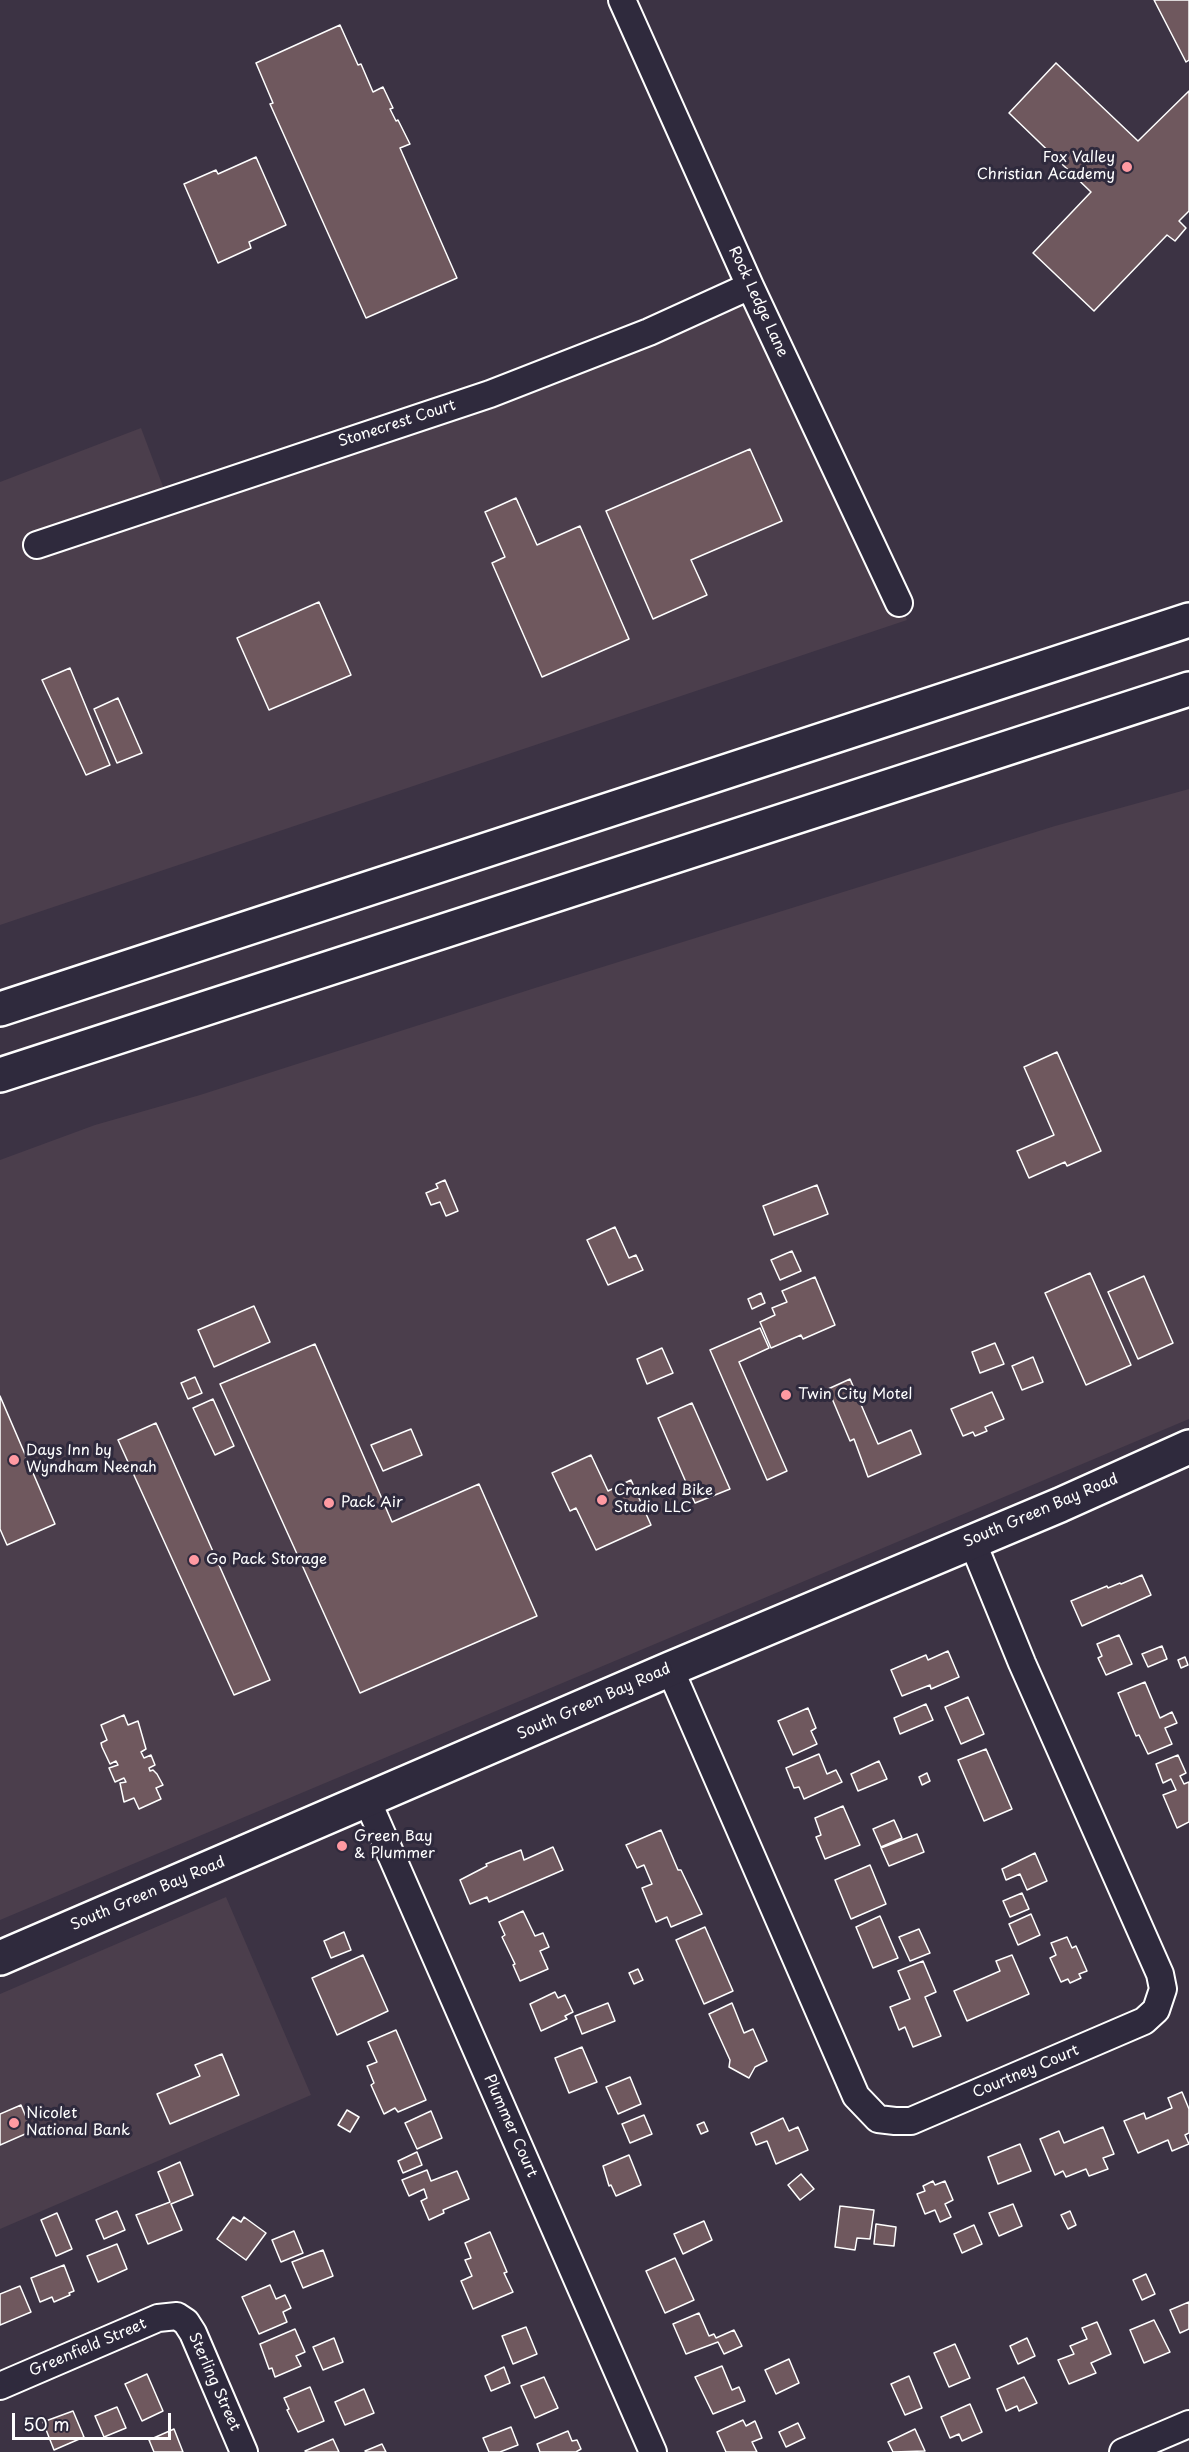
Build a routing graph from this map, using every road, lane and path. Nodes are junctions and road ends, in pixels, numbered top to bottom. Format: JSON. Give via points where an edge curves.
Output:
{"nodes":[{"id":1,"x":622,"y":0,"type":"edge"},
{"id":2,"x":750,"y":286,"type":"junction"},
{"id":3,"x":37,"y":545,"type":"dead end"},
{"id":4,"x":899,"y":603,"type":"dead end"},
{"id":5,"x":1189,"y":620,"type":"edge"},
{"id":6,"x":1189,"y":689,"type":"edge"},
{"id":7,"x":0,"y":1009,"type":"edge"},
{"id":8,"x":0,"y":1074,"type":"edge"},
{"id":9,"x":1189,"y":1447,"type":"edge"},
{"id":10,"x":972,"y":1541,"type":"junction"},
{"id":11,"x":670,"y":1669,"type":"junction"},
{"id":12,"x":367,"y":1800,"type":"junction"},
{"id":13,"x":0,"y":1958,"type":"edge"},
{"id":14,"x":177,"y":2316,"type":"joint"},
{"id":15,"x":0,"y":2386,"type":"edge"},
{"id":16,"x":1189,"y":2424,"type":"edge"},
{"id":17,"x":244,"y":2452,"type":"edge"},
{"id":18,"x":653,"y":2452,"type":"edge"},
{"id":19,"x":1123,"y":2452,"type":"edge"}],
"edges":[{"from":1,"to":2,"type":"street","name":"Rock Ledge Lane"},
{"from":2,"to":3,"type":"street","name":"Stonecrest Court","via":[[650,332],[490,394]]},
{"from":2,"to":4,"type":"street","name":"Rock Ledge Lane"},
{"from":5,"to":7,"type":"main road"},
{"from":6,"to":8,"type":"main road"},
{"from":9,"to":10,"type":"main road","name":"South Green Bay Road"},
{"from":10,"to":11,"type":"main road","name":"South Green Bay Road"},
{"from":10,"to":11,"type":"street","name":"Courtney Court","via":[[1160,1974],[1163,1989],[1156,2010],[1144,2021],[911,2121],[878,2119],[856,2096]]},
{"from":11,"to":12,"type":"main road","name":"South Green Bay Road"},
{"from":12,"to":13,"type":"main road","name":"South Green Bay Road"},
{"from":12,"to":18,"type":"street","name":"Plummer Court"},
{"from":14,"to":15,"type":"street","name":"Greenfield Street","via":[[158,2319]]},
{"from":14,"to":17,"type":"street","name":"Sterling Street","via":[[193,2333]]},
{"from":16,"to":19,"type":"street"}]}
